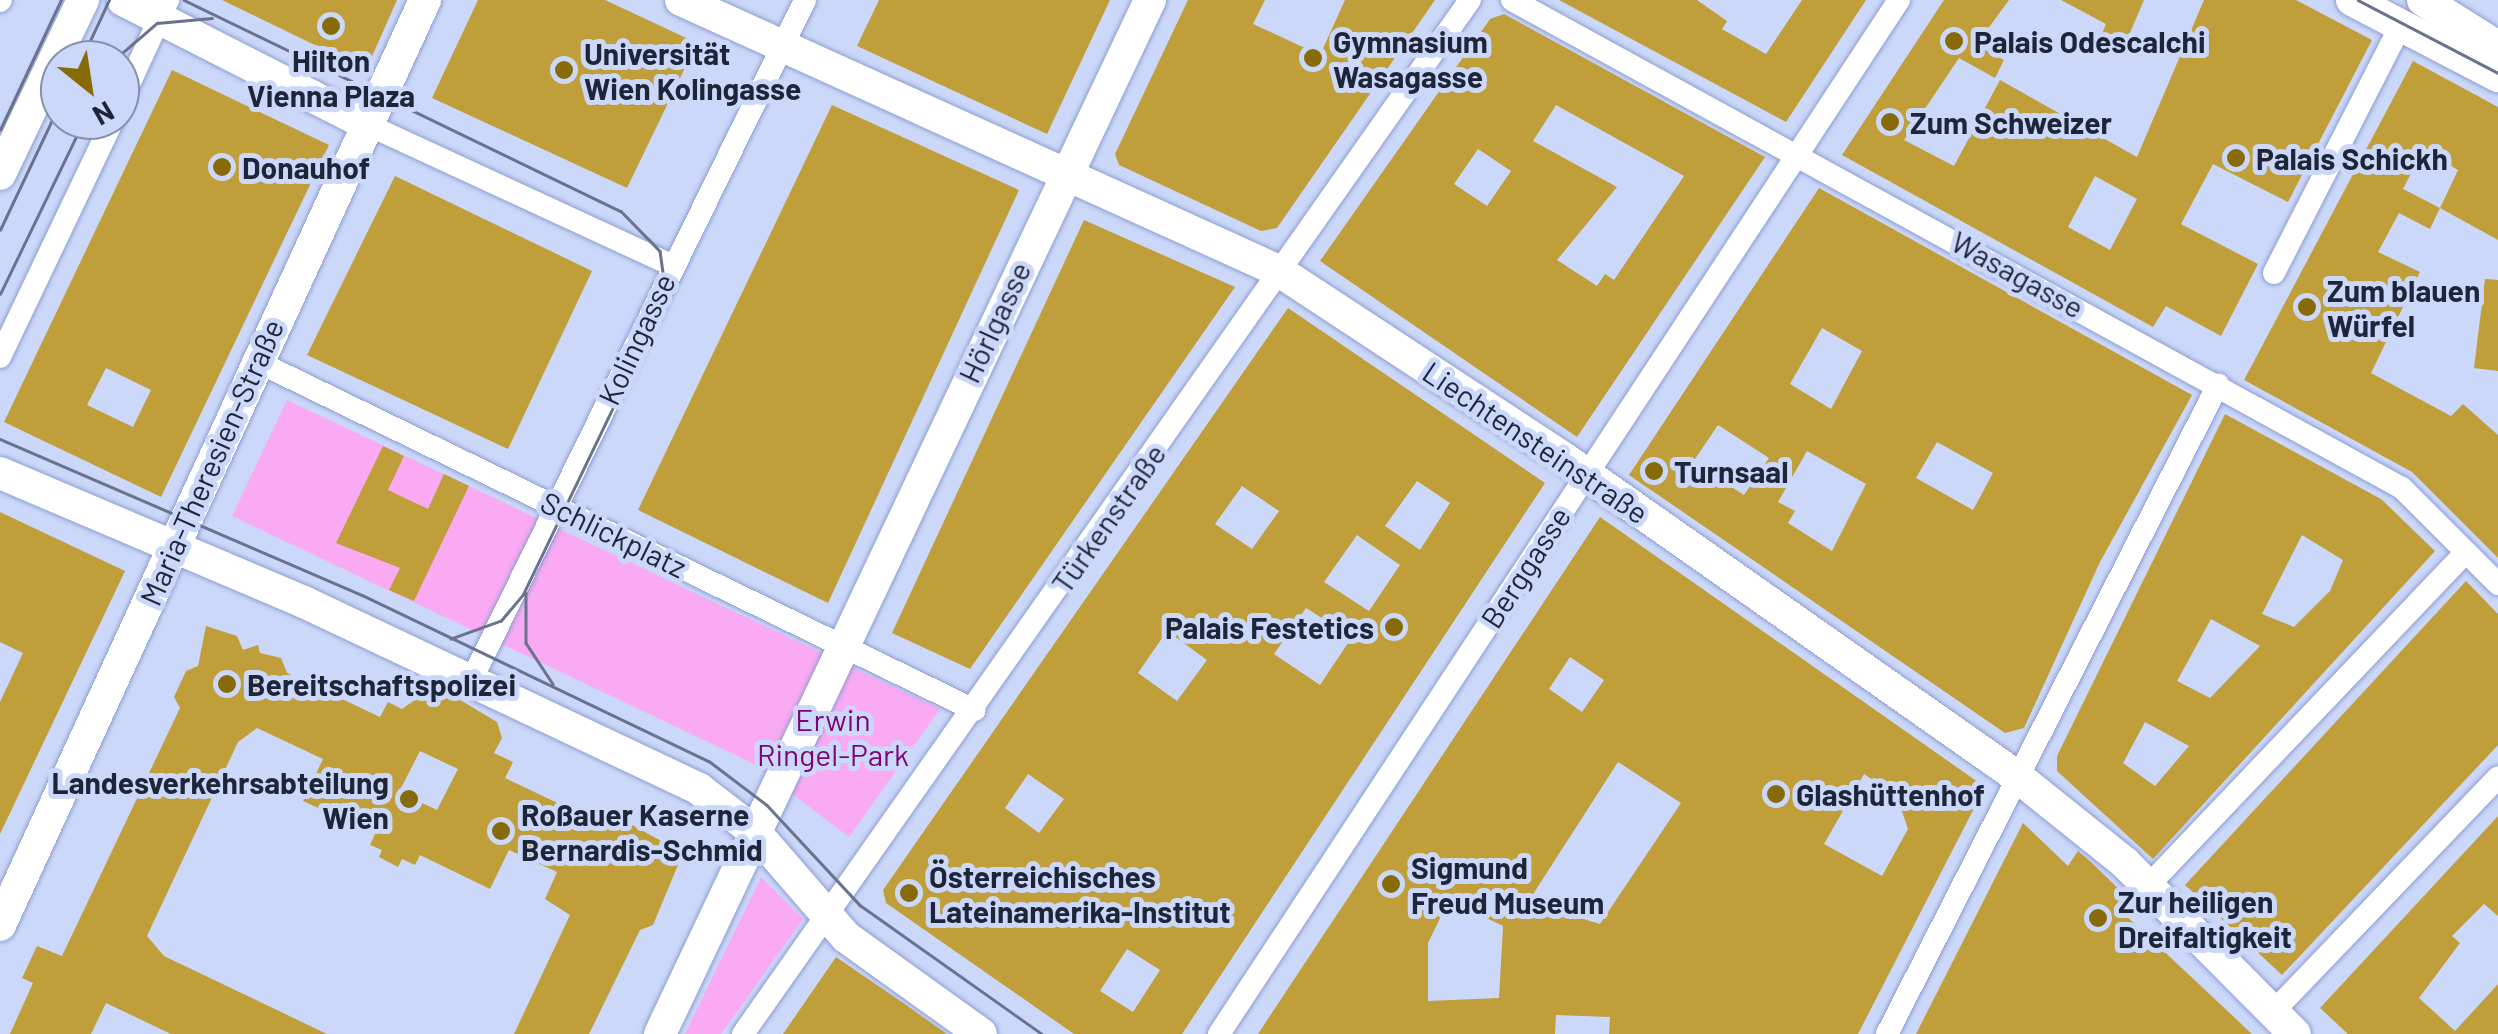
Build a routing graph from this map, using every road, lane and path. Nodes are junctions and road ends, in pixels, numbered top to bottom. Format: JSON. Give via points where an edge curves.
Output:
{"nodes":[{"id":1,"x":83,"y":0,"type":"edge"},
{"id":2,"x":122,"y":0,"type":"edge"},
{"id":3,"x":425,"y":0,"type":"edge"},
{"id":4,"x":681,"y":0,"type":"edge"},
{"id":5,"x":805,"y":0,"type":"edge"},
{"id":6,"x":1150,"y":0,"type":"edge"},
{"id":7,"x":1470,"y":0,"type":"edge"},
{"id":8,"x":1512,"y":0,"type":"edge"},
{"id":9,"x":1898,"y":0,"type":"edge"},
{"id":10,"x":2352,"y":0,"type":"edge"},
{"id":11,"x":2423,"y":0,"type":"edge"},
{"id":12,"x":164,"y":10,"type":"edge"},
{"id":13,"x":2401,"y":24,"type":"junction"},
{"id":14,"x":2498,"y":47,"type":"edge"},
{"id":15,"x":783,"y":48,"type":"junction"},
{"id":16,"x":140,"y":61,"type":"edge"},
{"id":17,"x":2498,"y":76,"type":"edge"},
{"id":18,"x":364,"y":123,"type":"junction"},
{"id":19,"x":103,"y":140,"type":"edge"},
{"id":20,"x":1798,"y":151,"type":"junction"},
{"id":21,"x":0,"y":174,"type":"edge"},
{"id":22,"x":1062,"y":178,"type":"junction"},
{"id":23,"x":671,"y":264,"type":"junction"},
{"id":24,"x":1279,"y":271,"type":"junction"},
{"id":25,"x":2274,"y":273,"type":"dead end"},
{"id":26,"x":0,"y":358,"type":"edge"},
{"id":27,"x":254,"y":360,"type":"junction"},
{"id":28,"x":2218,"y":386,"type":"junction"},
{"id":29,"x":0,"y":473,"type":"edge"},
{"id":30,"x":1586,"y":474,"type":"junction"},
{"id":31,"x":558,"y":506,"type":"junction"},
{"id":32,"x":171,"y":552,"type":"junction"},
{"id":33,"x":2466,"y":552,"type":"junction"},
{"id":34,"x":2498,"y":584,"type":"edge"},
{"id":35,"x":842,"y":646,"type":"junction"},
{"id":36,"x":471,"y":681,"type":"junction"},
{"id":37,"x":974,"y":710,"type":"junction"},
{"id":38,"x":2498,"y":777,"type":"edge"},
{"id":39,"x":2019,"y":778,"type":"junction"},
{"id":40,"x":755,"y":832,"type":"junction"},
{"id":41,"x":2146,"y":888,"type":"junction"},
{"id":42,"x":829,"y":916,"type":"junction"},
{"id":43,"x":0,"y":925,"type":"edge"},
{"id":44,"x":2284,"y":1023,"type":"edge"},
{"id":45,"x":660,"y":1034,"type":"edge"},
{"id":46,"x":743,"y":1034,"type":"edge"},
{"id":47,"x":981,"y":1034,"type":"edge"},
{"id":48,"x":1219,"y":1034,"type":"edge"},
{"id":49,"x":1887,"y":1034,"type":"edge"}],
"edges":[{"from":1,"to":21,"type":"street"},
{"from":2,"to":12,"type":"street"},
{"from":3,"to":18,"type":"street","name":"Maria-Theresien-Straße"},
{"from":4,"to":15,"type":"street","name":"Liechtensteinstraße"},
{"from":5,"to":15,"type":"street","name":"Kolingasse"},
{"from":6,"to":22,"type":"street","name":"Hörlgasse"},
{"from":7,"to":24,"type":"street","name":"Türkenstraße"},
{"from":8,"to":20,"type":"street","name":"Wasagasse"},
{"from":9,"to":20,"type":"street","name":"Berggasse"},
{"from":10,"to":13,"type":"street"},
{"from":11,"to":14,"type":"street"},
{"from":12,"to":16,"type":"street"},
{"from":12,"to":18,"type":"street"},
{"from":13,"to":17,"type":"street"},
{"from":13,"to":25,"type":"street"},
{"from":15,"to":22,"type":"street","name":"Liechtensteinstraße"},
{"from":15,"to":23,"type":"street","name":"Kolingasse"},
{"from":18,"to":23,"type":"street"},
{"from":18,"to":27,"type":"street","name":"Maria-Theresien-Straße"},
{"from":19,"to":26,"type":"street"},
{"from":20,"to":28,"type":"street","name":"Wasagasse"},
{"from":20,"to":30,"type":"street","name":"Berggasse"},
{"from":22,"to":24,"type":"street","name":"Liechtensteinstraße"},
{"from":22,"to":35,"type":"street","name":"Hörlgasse"},
{"from":23,"to":31,"type":"street","name":"Kolingasse"},
{"from":24,"to":30,"type":"street","name":"Liechtensteinstraße"},
{"from":24,"to":37,"type":"street","name":"Türkenstraße"},
{"from":27,"to":31,"type":"street","name":"Schlickplatz"},
{"from":27,"to":32,"type":"street","name":"Maria-Theresien-Straße"},
{"from":28,"to":33,"type":"street","name":"Wasagasse","via":[[2402,488]]},
{"from":28,"to":39,"type":"street"},
{"from":29,"to":32,"type":"street"},
{"from":30,"to":39,"type":"street","name":"Liechtensteinstraße"},
{"from":30,"to":48,"type":"street","name":"Berggasse"},
{"from":31,"to":35,"type":"street","name":"Schlickplatz"},
{"from":31,"to":36,"type":"street","name":"Kolingasse"},
{"from":32,"to":36,"type":"street","via":[[304,602]]},
{"from":32,"to":43,"type":"street","name":"Maria-Theresien-Straße"},
{"from":33,"to":34,"type":"street","name":"Wasagasse"},
{"from":33,"to":41,"type":"street"},
{"from":35,"to":37,"type":"street","name":"Schlickplatz"},
{"from":35,"to":40,"type":"street"},
{"from":36,"to":40,"type":"street","via":[[699,789]]},
{"from":37,"to":42,"type":"street","name":"Türkenstraße"},
{"from":38,"to":44,"type":"street"},
{"from":39,"to":41,"type":"street","name":"Liechtensteinstraße","via":[[2108,847]]},
{"from":39,"to":49,"type":"street"},
{"from":40,"to":42,"type":"street"},
{"from":40,"to":45,"type":"street"},
{"from":41,"to":44,"type":"street","name":"Liechtensteinstraße"},
{"from":42,"to":46,"type":"street","name":"Türkenstraße"},
{"from":42,"to":47,"type":"street"}]}
